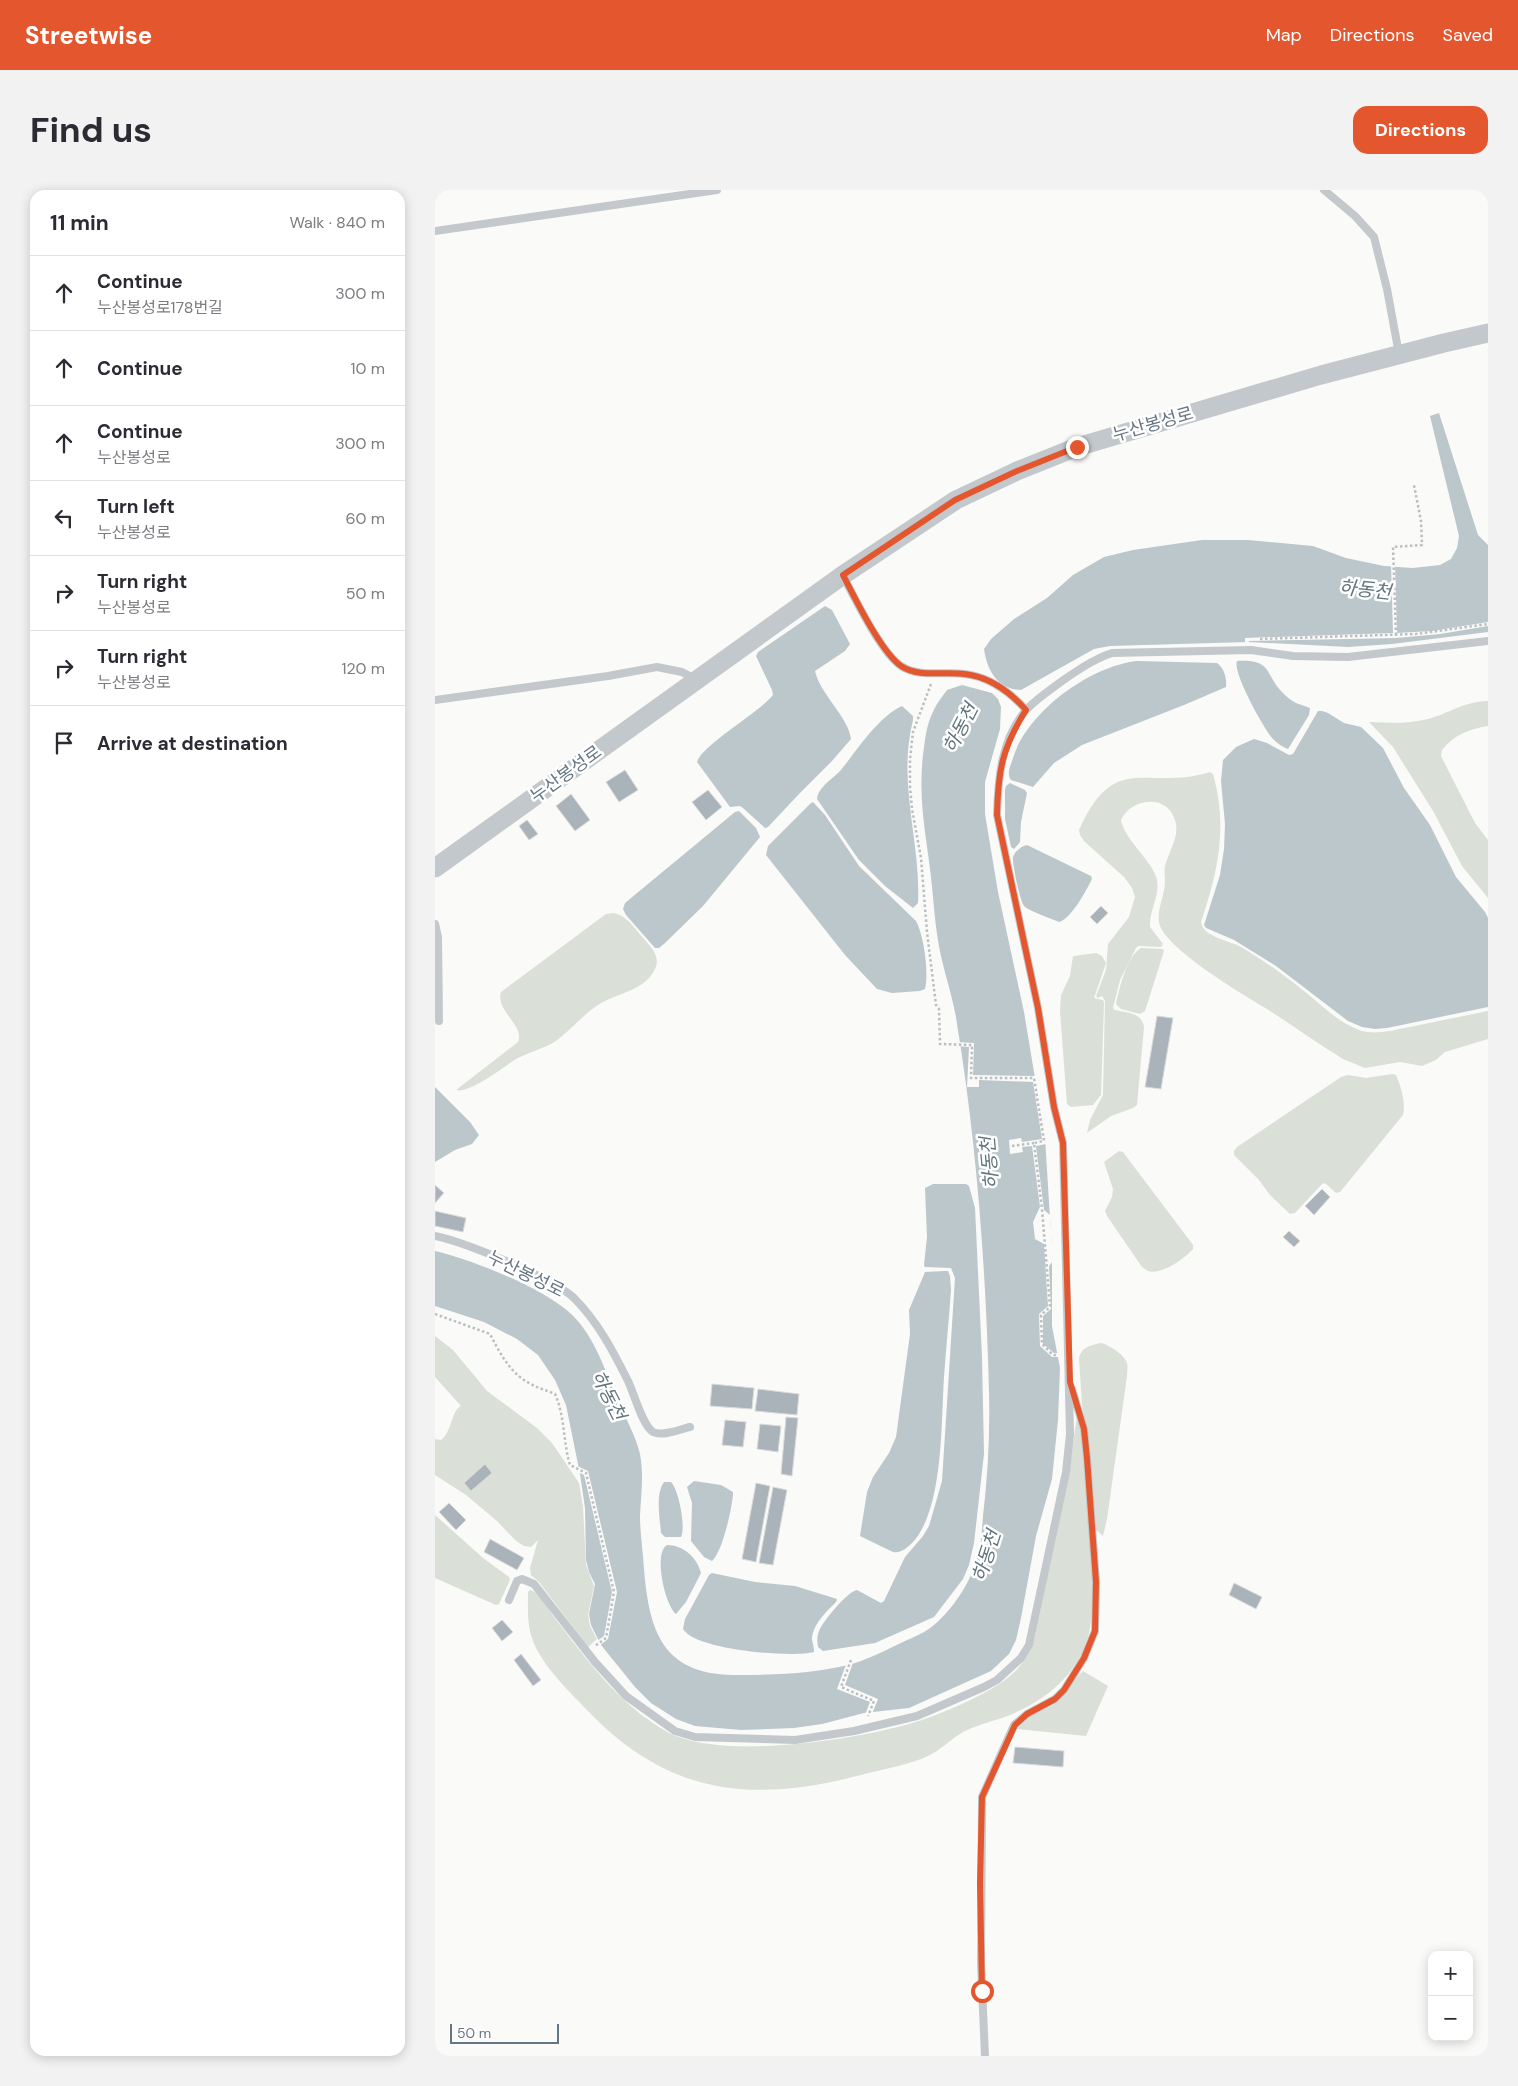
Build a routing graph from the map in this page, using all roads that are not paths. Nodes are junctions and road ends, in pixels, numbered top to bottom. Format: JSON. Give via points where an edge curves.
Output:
{"nodes":[{"id":1,"x":717,"y":190,"type":"edge"},
{"id":2,"x":1324,"y":190,"type":"edge"},
{"id":3,"x":435,"y":231,"type":"edge"},
{"id":4,"x":1488,"y":334,"type":"edge"},
{"id":5,"x":1399,"y":354,"type":"junction"},
{"id":6,"x":843,"y":575,"type":"junction"},
{"id":7,"x":1488,"y":641,"type":"edge"},
{"id":8,"x":697,"y":680,"type":"junction"},
{"id":9,"x":435,"y":700,"type":"edge"},
{"id":10,"x":1026,"y":710,"type":"junction"},
{"id":11,"x":435,"y":868,"type":"edge"},
{"id":12,"x":435,"y":924,"type":"edge"},
{"id":13,"x":439,"y":1021,"type":"dead end"},
{"id":14,"x":435,"y":1236,"type":"edge"},
{"id":15,"x":1070,"y":1382,"type":"junction"},
{"id":16,"x":690,"y":1427,"type":"dead end"},
{"id":17,"x":509,"y":1600,"type":"dead end"},
{"id":18,"x":985,"y":2056,"type":"edge"}],
"edges":[{"from":1,"to":3,"type":"lane"},
{"from":2,"to":5,"type":"lane","via":[[1374,237]]},
{"from":4,"to":5,"type":"street","name":"누산봉성로"},
{"from":5,"to":6,"type":"street","name":"누산봉성로","via":[[1077,447],[955,500]]},
{"from":6,"to":8,"type":"street","name":"누산봉성로"},
{"from":6,"to":10,"type":"lane","via":[[892,658],[909,670],[986,679],[1006,691]]},
{"from":7,"to":10,"type":"lane","via":[[1348,656],[1293,656],[1251,650],[1112,653],[1069,676]]},
{"from":8,"to":9,"type":"lane","via":[[682,672],[657,667]]},
{"from":8,"to":11,"type":"street","name":"누산봉성로"},
{"from":10,"to":15,"type":"lane","via":[[1005,748],[997,790],[997,815],[1063,1143]]},
{"from":12,"to":13,"type":"lane"},
{"from":14,"to":16,"type":"lane","name":"누산봉성로","via":[[505,1261],[569,1294],[607,1340],[646,1425],[661,1434]]},
{"from":15,"to":17,"type":"lane","via":[[1070,1434],[1065,1472],[1029,1645],[1011,1669],[984,1688],[917,1716],[863,1730],[795,1740],[695,1737],[680,1733],[626,1696],[534,1584],[522,1579],[517,1581]]},
{"from":15,"to":18,"type":"lane","via":[[1084,1429],[1087,1458],[1096,1582],[1095,1631],[1084,1658],[1064,1690],[1015,1725],[982,1797],[981,1963]]}]}
